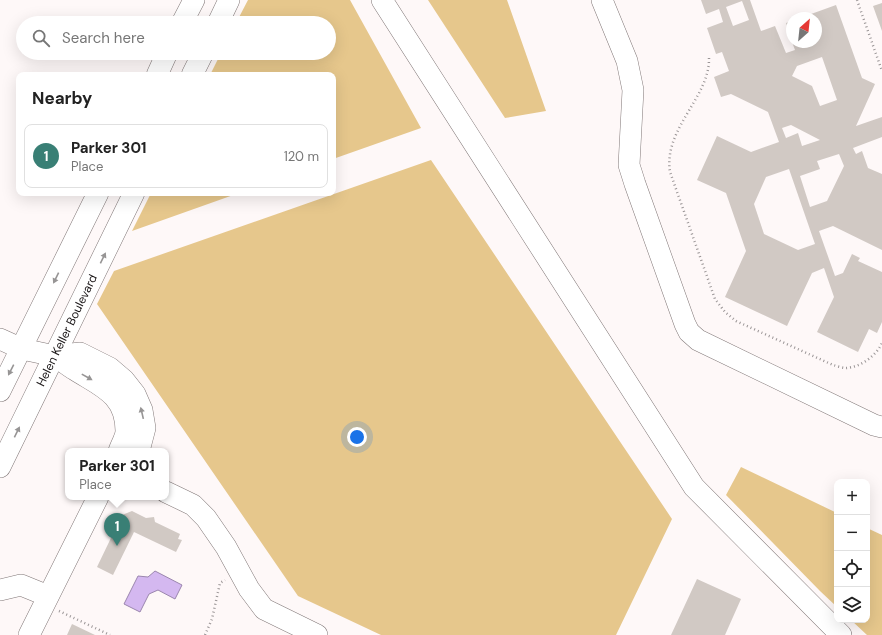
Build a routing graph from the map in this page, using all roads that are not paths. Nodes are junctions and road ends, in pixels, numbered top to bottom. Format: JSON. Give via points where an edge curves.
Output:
{"nodes":[{"id":1,"x":194,"y":0,"type":"edge"},
{"id":2,"x":229,"y":0,"type":"edge"},
{"id":3,"x":382,"y":0,"type":"edge"},
{"id":4,"x":602,"y":0,"type":"edge"},
{"id":5,"x":186,"y":16,"type":"edge"},
{"id":6,"x":221,"y":16,"type":"edge"},
{"id":7,"x":164,"y":60,"type":"edge"},
{"id":8,"x":200,"y":60,"type":"edge"},
{"id":9,"x":158,"y":72,"type":"edge"},
{"id":10,"x":194,"y":72,"type":"edge"},
{"id":11,"x":97,"y":196,"type":"edge"},
{"id":12,"x":133,"y":196,"type":"edge"},
{"id":13,"x":0,"y":340,"type":"edge"},
{"id":14,"x":22,"y":348,"type":"junction"},
{"id":15,"x":55,"y":356,"type":"junction"},
{"id":16,"x":0,"y":391,"type":"edge"},
{"id":17,"x":882,"y":427,"type":"edge"},
{"id":18,"x":120,"y":448,"type":"edge"},
{"id":19,"x":140,"y":448,"type":"edge"},
{"id":20,"x":0,"y":467,"type":"edge"},
{"id":21,"x":169,"y":493,"type":"edge"},
{"id":22,"x":96,"y":500,"type":"edge"},
{"id":23,"x":0,"y":590,"type":"edge"},
{"id":24,"x":46,"y":600,"type":"junction"},
{"id":25,"x":29,"y":635,"type":"edge"},
{"id":26,"x":317,"y":635,"type":"edge"},
{"id":27,"x":841,"y":635,"type":"edge"}],
"edges":[{"from":1,"to":5,"type":"street"},
{"from":2,"to":6,"type":"street"},
{"from":3,"to":27,"type":"street","via":[[694,487]]},
{"from":4,"to":17,"type":"street","via":[[627,61],[633,90],[629,165],[689,332],[698,340]]},
{"from":7,"to":9,"type":"street"},
{"from":8,"to":10,"type":"street"},
{"from":11,"to":14,"type":"street","one_way":true},
{"from":15,"to":12,"type":"street","name":"Helen Keller Boulevard","one_way":true},
{"from":13,"to":14,"type":"street"},
{"from":14,"to":15,"type":"street"},
{"from":14,"to":16,"type":"street","one_way":true},
{"from":15,"to":18,"type":"street","one_way":true,"via":[[103,386],[115,398],[124,414],[126,432]]},
{"from":19,"to":15,"type":"street","one_way":true,"via":[[145,428],[142,410],[135,394],[124,380],[110,368],[80,353]]},
{"from":20,"to":15,"type":"street","name":"Helen Keller Boulevard","one_way":true},
{"from":21,"to":26,"type":"street","via":[[193,505],[206,518],[264,609]]},
{"from":22,"to":24,"type":"street"},
{"from":23,"to":24,"type":"street","via":[[21,585]]},
{"from":24,"to":25,"type":"street"}]}
